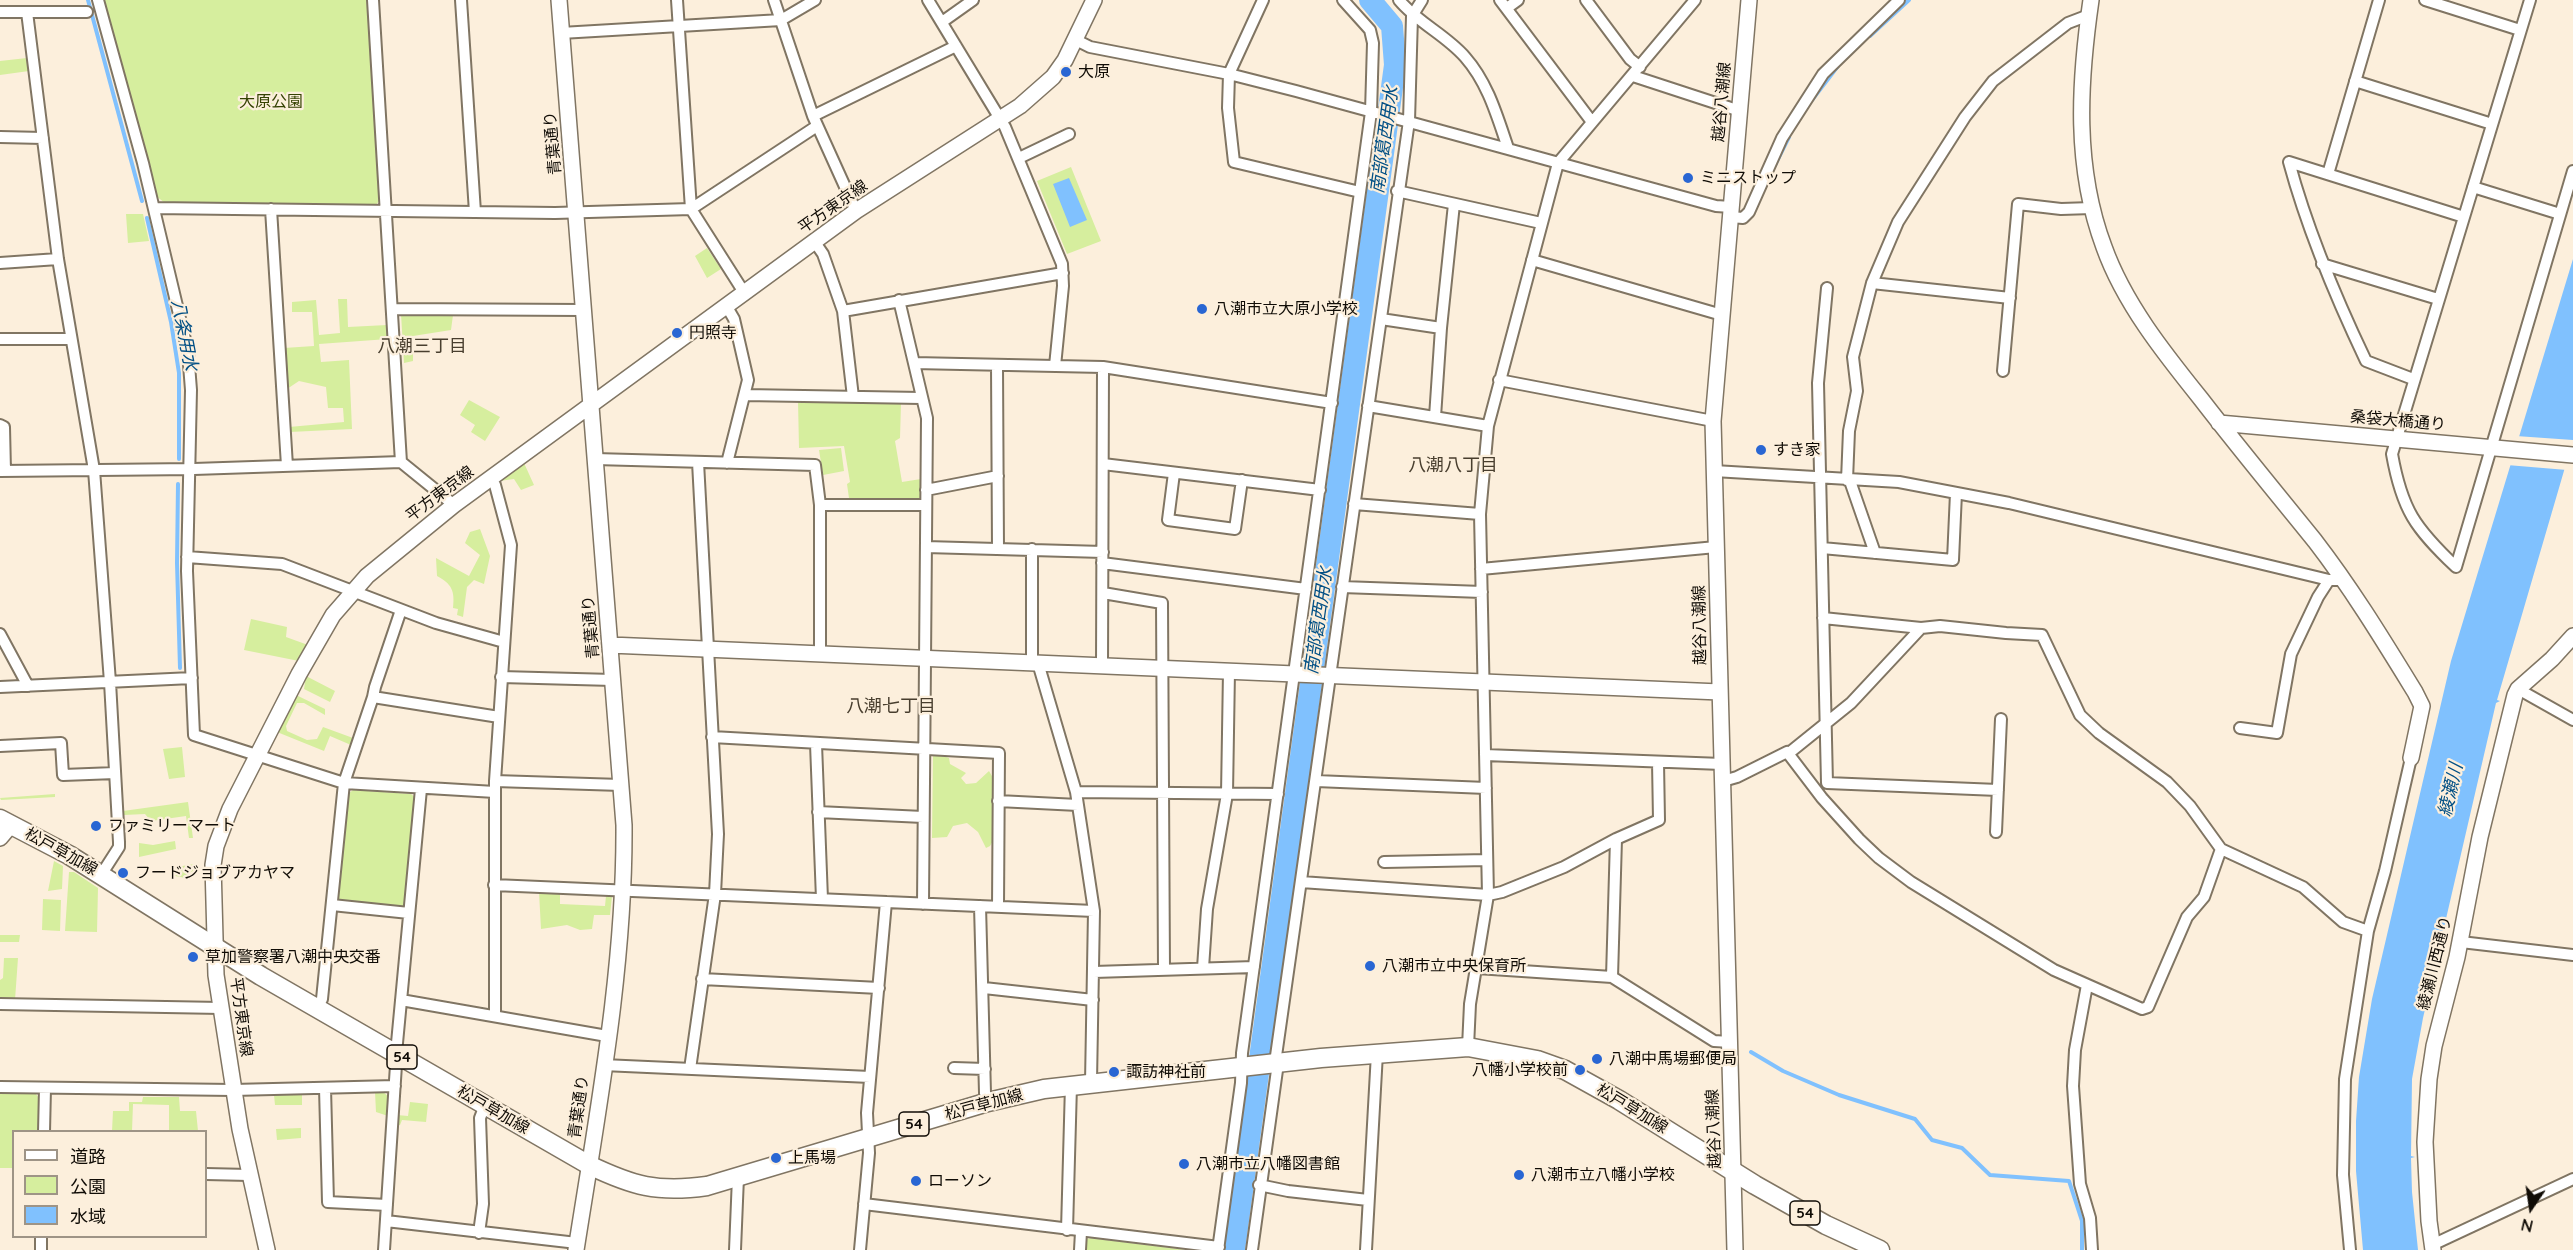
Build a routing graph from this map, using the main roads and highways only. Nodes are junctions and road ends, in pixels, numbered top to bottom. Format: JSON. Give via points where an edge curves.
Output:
{"nodes":[{"id":1,"x":4,"y":828,"type":"edge"},
{"id":2,"x":1880,"y":1250,"type":"edge"}],
"edges":[{"from":1,"to":2,"type":"main road","name":"松戸草加線","number":"54","via":[[101,875],[215,949],[589,1165],[630,1183],[666,1189],[707,1186],[988,1102],[1071,1085],[1468,1047],[1537,1060],[1565,1070],[1733,1172],[1826,1225]]}]}
